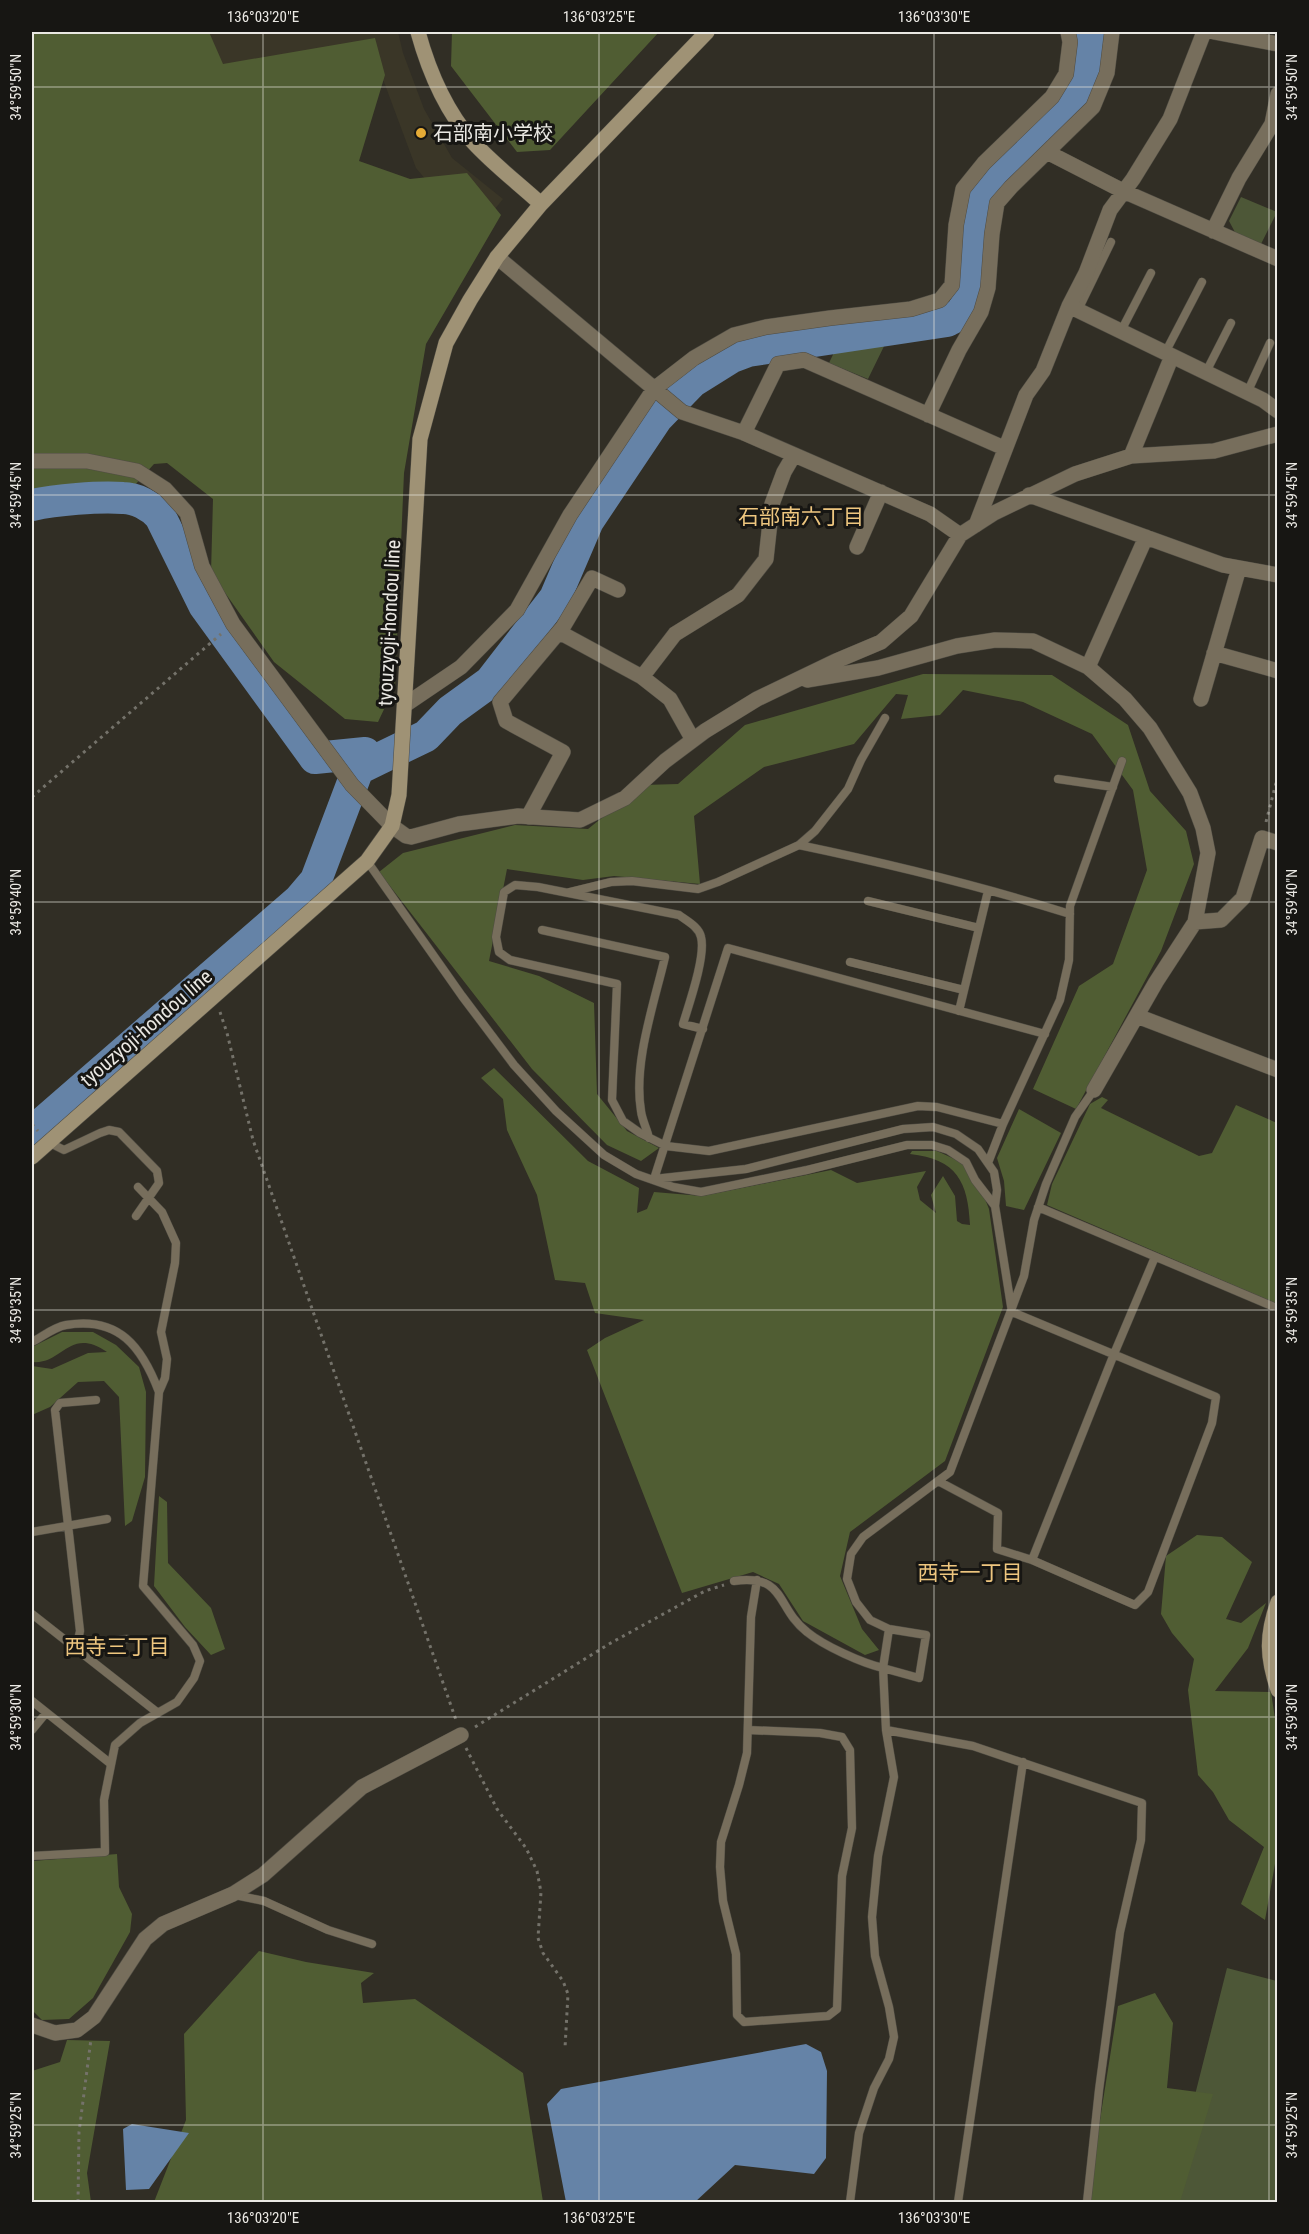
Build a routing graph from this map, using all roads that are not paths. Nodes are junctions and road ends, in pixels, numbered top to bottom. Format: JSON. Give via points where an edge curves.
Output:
{"nodes":[{"id":1,"x":418,"y":32,"type":"edge"},
{"id":2,"x":708,"y":32,"type":"edge"},
{"id":3,"x":1068,"y":32,"type":"edge"},
{"id":4,"x":1112,"y":32,"type":"edge"},
{"id":5,"x":1204,"y":32,"type":"edge"},
{"id":6,"x":1215,"y":32,"type":"edge"},
{"id":7,"x":1278,"y":44,"type":"edge"},
{"id":8,"x":1278,"y":94,"type":"edge"},
{"id":9,"x":1275,"y":125,"type":"edge"},
{"id":10,"x":1047,"y":152,"type":"junction"},
{"id":11,"x":1123,"y":191,"type":"junction"},
{"id":12,"x":541,"y":204,"type":"junction"},
{"id":13,"x":1213,"y":231,"type":"junction"},
{"id":14,"x":1111,"y":242,"type":"dead end"},
{"id":15,"x":498,"y":257,"type":"junction"},
{"id":16,"x":1278,"y":259,"type":"edge"},
{"id":17,"x":1151,"y":273,"type":"dead end"},
{"id":18,"x":1202,"y":282,"type":"dead end"},
{"id":19,"x":1074,"y":308,"type":"junction"},
{"id":20,"x":1231,"y":323,"type":"dead end"},
{"id":21,"x":1121,"y":331,"type":"junction"},
{"id":22,"x":1270,"y":343,"type":"dead end"},
{"id":23,"x":1169,"y":354,"type":"junction"},
{"id":24,"x":1206,"y":373,"type":"junction"},
{"id":25,"x":654,"y":389,"type":"junction"},
{"id":26,"x":1247,"y":393,"type":"junction"},
{"id":27,"x":1278,"y":411,"type":"edge"},
{"id":28,"x":928,"y":414,"type":"junction"},
{"id":29,"x":744,"y":433,"type":"junction"},
{"id":30,"x":1278,"y":434,"type":"edge"},
{"id":31,"x":1004,"y":448,"type":"junction"},
{"id":32,"x":794,"y":455,"type":"junction"},
{"id":33,"x":1131,"y":456,"type":"junction"},
{"id":34,"x":32,"y":460,"type":"edge"},
{"id":35,"x":881,"y":492,"type":"junction"},
{"id":36,"x":1029,"y":495,"type":"junction"},
{"id":37,"x":976,"y":525,"type":"junction"},
{"id":38,"x":960,"y":535,"type":"junction"},
{"id":39,"x":1146,"y":537,"type":"junction"},
{"id":40,"x":857,"y":547,"type":"dead end"},
{"id":41,"x":1239,"y":568,"type":"junction"},
{"id":42,"x":1278,"y":575,"type":"edge"},
{"id":43,"x":618,"y":590,"type":"dead end"},
{"id":44,"x":559,"y":632,"type":"junction"},
{"id":45,"x":1214,"y":653,"type":"junction"},
{"id":46,"x":1088,"y":667,"type":"junction"},
{"id":47,"x":1278,"y":671,"type":"edge"},
{"id":48,"x":642,"y":677,"type":"junction"},
{"id":49,"x":789,"y":683,"type":"junction"},
{"id":50,"x":1201,"y":699,"type":"dead end"},
{"id":51,"x":405,"y":705,"type":"junction"},
{"id":52,"x":885,"y":718,"type":"dead end"},
{"id":53,"x":693,"y":740,"type":"junction"},
{"id":54,"x":1122,"y":761,"type":"dead end"},
{"id":55,"x":1058,"y":779,"type":"dead end"},
{"id":56,"x":1113,"y":787,"type":"junction"},
{"id":57,"x":528,"y":817,"type":"junction"},
{"id":58,"x":392,"y":825,"type":"junction"},
{"id":59,"x":1278,"y":843,"type":"edge"},
{"id":60,"x":799,"y":845,"type":"junction"},
{"id":61,"x":367,"y":861,"type":"junction"},
{"id":62,"x":988,"y":891,"type":"junction"},
{"id":63,"x":566,"y":893,"type":"junction"},
{"id":64,"x":868,"y":901,"type":"dead end"},
{"id":65,"x":1070,"y":914,"type":"junction"},
{"id":66,"x":1195,"y":922,"type":"junction"},
{"id":67,"x":979,"y":928,"type":"junction"},
{"id":68,"x":542,"y":930,"type":"dead end"},
{"id":69,"x":850,"y":962,"type":"dead end"},
{"id":70,"x":964,"y":990,"type":"junction"},
{"id":71,"x":959,"y":1011,"type":"junction"},
{"id":72,"x":1137,"y":1016,"type":"junction"},
{"id":73,"x":703,"y":1029,"type":"junction"},
{"id":74,"x":1046,"y":1034,"type":"junction"},
{"id":75,"x":1278,"y":1070,"type":"edge"},
{"id":76,"x":1094,"y":1090,"type":"joint"},
{"id":77,"x":1003,"y":1124,"type":"junction"},
{"id":78,"x":43,"y":1137,"type":"junction"},
{"id":79,"x":649,"y":1138,"type":"junction"},
{"id":80,"x":666,"y":1146,"type":"junction"},
{"id":81,"x":32,"y":1157,"type":"edge"},
{"id":82,"x":988,"y":1163,"type":"junction"},
{"id":83,"x":654,"y":1179,"type":"junction"},
{"id":84,"x":138,"y":1187,"type":"dead end"},
{"id":85,"x":150,"y":1199,"type":"junction"},
{"id":86,"x":994,"y":1206,"type":"junction"},
{"id":87,"x":1038,"y":1207,"type":"junction"},
{"id":88,"x":136,"y":1216,"type":"dead end"},
{"id":89,"x":1155,"y":1257,"type":"junction"},
{"id":90,"x":1272,"y":1306,"type":"dead end"},
{"id":91,"x":1012,"y":1312,"type":"junction"},
{"id":92,"x":32,"y":1342,"type":"edge"},
{"id":93,"x":1114,"y":1354,"type":"junction"},
{"id":94,"x":159,"y":1392,"type":"junction"},
{"id":95,"x":96,"y":1400,"type":"dead end"},
{"id":96,"x":938,"y":1481,"type":"junction"},
{"id":97,"x":107,"y":1519,"type":"dead end"},
{"id":98,"x":68,"y":1526,"type":"junction"},
{"id":99,"x":32,"y":1532,"type":"edge"},
{"id":100,"x":1032,"y":1560,"type":"junction"},
{"id":101,"x":758,"y":1580,"type":"junction"},
{"id":102,"x":734,"y":1581,"type":"road end"},
{"id":103,"x":1278,"y":1602,"type":"edge"},
{"id":104,"x":32,"y":1614,"type":"edge"},
{"id":105,"x":889,"y":1629,"type":"junction"},
{"id":106,"x":127,"y":1639,"type":"dead end"},
{"id":107,"x":76,"y":1649,"type":"junction"},
{"id":108,"x":883,"y":1668,"type":"junction"},
{"id":109,"x":1278,"y":1690,"type":"edge"},
{"id":110,"x":32,"y":1701,"type":"edge"},
{"id":111,"x":46,"y":1713,"type":"junction"},
{"id":112,"x":158,"y":1713,"type":"junction"},
{"id":113,"x":32,"y":1730,"type":"edge"},
{"id":114,"x":748,"y":1730,"type":"junction"},
{"id":115,"x":886,"y":1730,"type":"junction"},
{"id":116,"x":461,"y":1736,"type":"road end"},
{"id":117,"x":1023,"y":1762,"type":"junction"},
{"id":118,"x":111,"y":1764,"type":"junction"},
{"id":119,"x":32,"y":1856,"type":"edge"},
{"id":120,"x":233,"y":1894,"type":"junction"},
{"id":121,"x":372,"y":1944,"type":"dead end"},
{"id":122,"x":32,"y":2025,"type":"edge"},
{"id":123,"x":850,"y":2202,"type":"edge"},
{"id":124,"x":958,"y":2202,"type":"edge"},
{"id":125,"x":1087,"y":2202,"type":"edge"}],
"edges":[{"from":1,"to":12,"type":"main road","via":[[446,106],[473,142]]},
{"from":2,"to":12,"type":"main road","name":"tyouzyoji-hondou line"},
{"from":3,"to":25,"type":"street","via":[[1066,74],[1052,97],[963,189],[952,285],[940,300],[910,309],[766,327],[734,335],[694,358]]},
{"from":4,"to":10,"type":"street","via":[[1107,73],[1093,107]]},
{"from":5,"to":11,"type":"street","via":[[1170,118]]},
{"from":6,"to":7,"type":"street"},
{"from":8,"to":9,"type":"street"},
{"from":9,"to":13,"type":"street","via":[[1239,178]]},
{"from":10,"to":11,"type":"street"},
{"from":10,"to":28,"type":"street","via":[[998,203],[988,288],[981,312]]},
{"from":11,"to":13,"type":"street"},
{"from":11,"to":19,"type":"street","via":[[1110,210]]},
{"from":12,"to":15,"type":"main road","name":"tyouzyoji-hondou line"},
{"from":13,"to":16,"type":"street"},
{"from":14,"to":19,"type":"lane"},
{"from":15,"to":25,"type":"street"},
{"from":15,"to":51,"type":"main road","name":"tyouzyoji-hondou line","via":[[446,343],[420,439]]},
{"from":17,"to":21,"type":"lane"},
{"from":18,"to":23,"type":"lane"},
{"from":19,"to":21,"type":"street"},
{"from":19,"to":31,"type":"street","via":[[1043,371],[1026,395]]},
{"from":20,"to":24,"type":"lane"},
{"from":21,"to":23,"type":"street"},
{"from":22,"to":26,"type":"lane"},
{"from":23,"to":24,"type":"street"},
{"from":23,"to":33,"type":"street"},
{"from":24,"to":26,"type":"street"},
{"from":25,"to":29,"type":"street","via":[[682,412]]},
{"from":25,"to":51,"type":"street","via":[[570,515],[517,610],[460,667]]},
{"from":26,"to":27,"type":"street"},
{"from":28,"to":29,"type":"street","via":[[804,360],[778,364]]},
{"from":28,"to":31,"type":"street"},
{"from":29,"to":32,"type":"street"},
{"from":30,"to":33,"type":"street","via":[[1214,451]]},
{"from":31,"to":37,"type":"street"},
{"from":32,"to":35,"type":"street"},
{"from":32,"to":48,"type":"street","via":[[772,504],[766,559],[738,595],[675,634]]},
{"from":33,"to":36,"type":"street","via":[[1075,474]]},
{"from":34,"to":58,"type":"street","via":[[87,461],[137,471],[165,489],[187,513],[202,566],[233,624],[345,775]]},
{"from":35,"to":38,"type":"street","via":[[930,514]]},
{"from":35,"to":40,"type":"street"},
{"from":36,"to":37,"type":"street"},
{"from":36,"to":39,"type":"street"},
{"from":37,"to":38,"type":"street"},
{"from":38,"to":49,"type":"street","via":[[911,616],[881,642]]},
{"from":39,"to":41,"type":"street"},
{"from":39,"to":46,"type":"street"},
{"from":41,"to":42,"type":"street"},
{"from":41,"to":45,"type":"street"},
{"from":43,"to":44,"type":"street","via":[[592,578]]},
{"from":44,"to":48,"type":"street"},
{"from":44,"to":57,"type":"street","via":[[500,702],[506,721],[563,752]]},
{"from":45,"to":47,"type":"street"},
{"from":45,"to":50,"type":"street"},
{"from":46,"to":49,"type":"street","via":[[1033,641],[995,639],[878,668]]},
{"from":46,"to":66,"type":"street","via":[[1125,699],[1150,728],[1190,793],[1208,853]]},
{"from":48,"to":53,"type":"street","via":[[670,699]]},
{"from":49,"to":53,"type":"street"},
{"from":51,"to":58,"type":"main road","name":"tyouzyoji-hondou line","via":[[399,795]]},
{"from":52,"to":60,"type":"lane","via":[[848,789]]},
{"from":53,"to":57,"type":"street","via":[[625,798],[580,820]]},
{"from":54,"to":56,"type":"lane"},
{"from":55,"to":56,"type":"lane"},
{"from":56,"to":65,"type":"lane"},
{"from":57,"to":58,"type":"street","via":[[459,824],[417,836],[406,836]]},
{"from":58,"to":61,"type":"main road","name":"tyouzyoji-hondou line"},
{"from":59,"to":66,"type":"street","via":[[1262,838],[1244,898],[1221,920]]},
{"from":60,"to":62,"type":"lane"},
{"from":60,"to":63,"type":"lane","via":[[698,889],[632,881]]},
{"from":61,"to":78,"type":"main road","name":"tyouzyoji-hondou line","via":[[214,996]]},
{"from":61,"to":83,"type":"lane","via":[[462,996],[528,1080],[604,1155],[636,1174]]},
{"from":62,"to":65,"type":"lane"},
{"from":62,"to":67,"type":"lane"},
{"from":63,"to":73,"type":"lane","via":[[679,915],[692,924],[701,936],[702,952],[683,1024]]},
{"from":63,"to":79,"type":"lane","via":[[515,885],[504,892],[496,937],[499,952],[510,960],[616,984],[612,1100],[623,1121]]},
{"from":64,"to":67,"type":"lane"},
{"from":65,"to":74,"type":"lane","via":[[1069,960],[1060,1000]]},
{"from":66,"to":72,"type":"street"},
{"from":67,"to":70,"type":"lane"},
{"from":68,"to":79,"type":"lane","via":[[664,957],[643,1051],[640,1083],[641,1111]]},
{"from":69,"to":70,"type":"lane"},
{"from":70,"to":71,"type":"lane"},
{"from":71,"to":73,"type":"lane","via":[[728,948]]},
{"from":71,"to":74,"type":"lane"},
{"from":72,"to":75,"type":"street"},
{"from":72,"to":76,"type":"street"},
{"from":73,"to":80,"type":"lane"},
{"from":74,"to":77,"type":"lane"},
{"from":76,"to":87,"type":"lane","via":[[1075,1117]]},
{"from":77,"to":80,"type":"lane","via":[[918,1106],[710,1151]]},
{"from":77,"to":82,"type":"lane"},
{"from":78,"to":81,"type":"main road","name":"tyouzyoji-hondou line"},
{"from":78,"to":85,"type":"lane","via":[[64,1150],[109,1130],[119,1132],[157,1171],[159,1183]]},
{"from":79,"to":80,"type":"lane"},
{"from":80,"to":83,"type":"lane"},
{"from":82,"to":83,"type":"lane","via":[[978,1149],[956,1134],[933,1127],[903,1129],[746,1169]]},
{"from":82,"to":86,"type":"lane","via":[[997,1190]]},
{"from":83,"to":86,"type":"lane","via":[[701,1192],[907,1145],[932,1145],[966,1162]]},
{"from":84,"to":85,"type":"lane"},
{"from":85,"to":88,"type":"lane"},
{"from":85,"to":94,"type":"lane","via":[[162,1212],[176,1243],[161,1332],[168,1359]]},
{"from":86,"to":91,"type":"lane"},
{"from":87,"to":89,"type":"lane"},
{"from":87,"to":91,"type":"lane"},
{"from":89,"to":90,"type":"lane"},
{"from":89,"to":93,"type":"lane"},
{"from":91,"to":93,"type":"lane"},
{"from":91,"to":96,"type":"lane","via":[[950,1472]]},
{"from":92,"to":94,"type":"lane","via":[[64,1325],[100,1324],[126,1336],[149,1366]]},
{"from":93,"to":100,"type":"lane"},
{"from":93,"to":100,"type":"lane","via":[[1216,1397],[1212,1423],[1148,1592],[1135,1605]]},
{"from":94,"to":112,"type":"lane","via":[[143,1586],[193,1646],[200,1661],[194,1678],[177,1702]]},
{"from":95,"to":98,"type":"lane","via":[[60,1403],[54,1410]]},
{"from":96,"to":100,"type":"lane","via":[[998,1513],[997,1549]]},
{"from":96,"to":105,"type":"lane","via":[[863,1537],[851,1554],[847,1580],[856,1602],[870,1620]]},
{"from":97,"to":98,"type":"lane"},
{"from":98,"to":99,"type":"lane"},
{"from":98,"to":107,"type":"lane","via":[[80,1631]]},
{"from":101,"to":102,"type":"lane"},
{"from":101,"to":108,"type":"lane","via":[[767,1582],[778,1593],[808,1633],[848,1655]]},
{"from":101,"to":114,"type":"lane","via":[[751,1617]]},
{"from":103,"to":109,"type":"main road","via":[[1268,1638],[1268,1657]]},
{"from":104,"to":107,"type":"lane"},
{"from":105,"to":108,"type":"lane"},
{"from":105,"to":108,"type":"lane","via":[[926,1635],[919,1678]]},
{"from":106,"to":107,"type":"lane"},
{"from":107,"to":112,"type":"lane"},
{"from":108,"to":115,"type":"lane"},
{"from":110,"to":111,"type":"lane"},
{"from":111,"to":113,"type":"lane"},
{"from":111,"to":118,"type":"lane"},
{"from":112,"to":118,"type":"lane","via":[[115,1745]]},
{"from":114,"to":114,"type":"lane","via":[[747,1753],[721,1842],[720,1867],[723,1901],[736,1954],[737,2015],[744,2022],[828,2016],[837,2009],[842,1876],[852,1828],[850,1750],[842,1737]]},
{"from":115,"to":117,"type":"lane","via":[[973,1746]]},
{"from":115,"to":123,"type":"lane","via":[[894,1777],[878,1856],[872,1917],[875,1956],[894,2037],[859,2133]]},
{"from":116,"to":120,"type":"street","via":[[362,1786],[263,1875]]},
{"from":117,"to":124,"type":"lane"},
{"from":117,"to":125,"type":"lane","via":[[1142,1803],[1141,1840],[1120,1932]]},
{"from":118,"to":119,"type":"lane","via":[[104,1800],[105,1852]]},
{"from":120,"to":121,"type":"lane","via":[[264,1901],[328,1930]]},
{"from":120,"to":122,"type":"street","via":[[163,1924],[145,1939],[94,2016],[77,2030],[56,2033]]}]}
